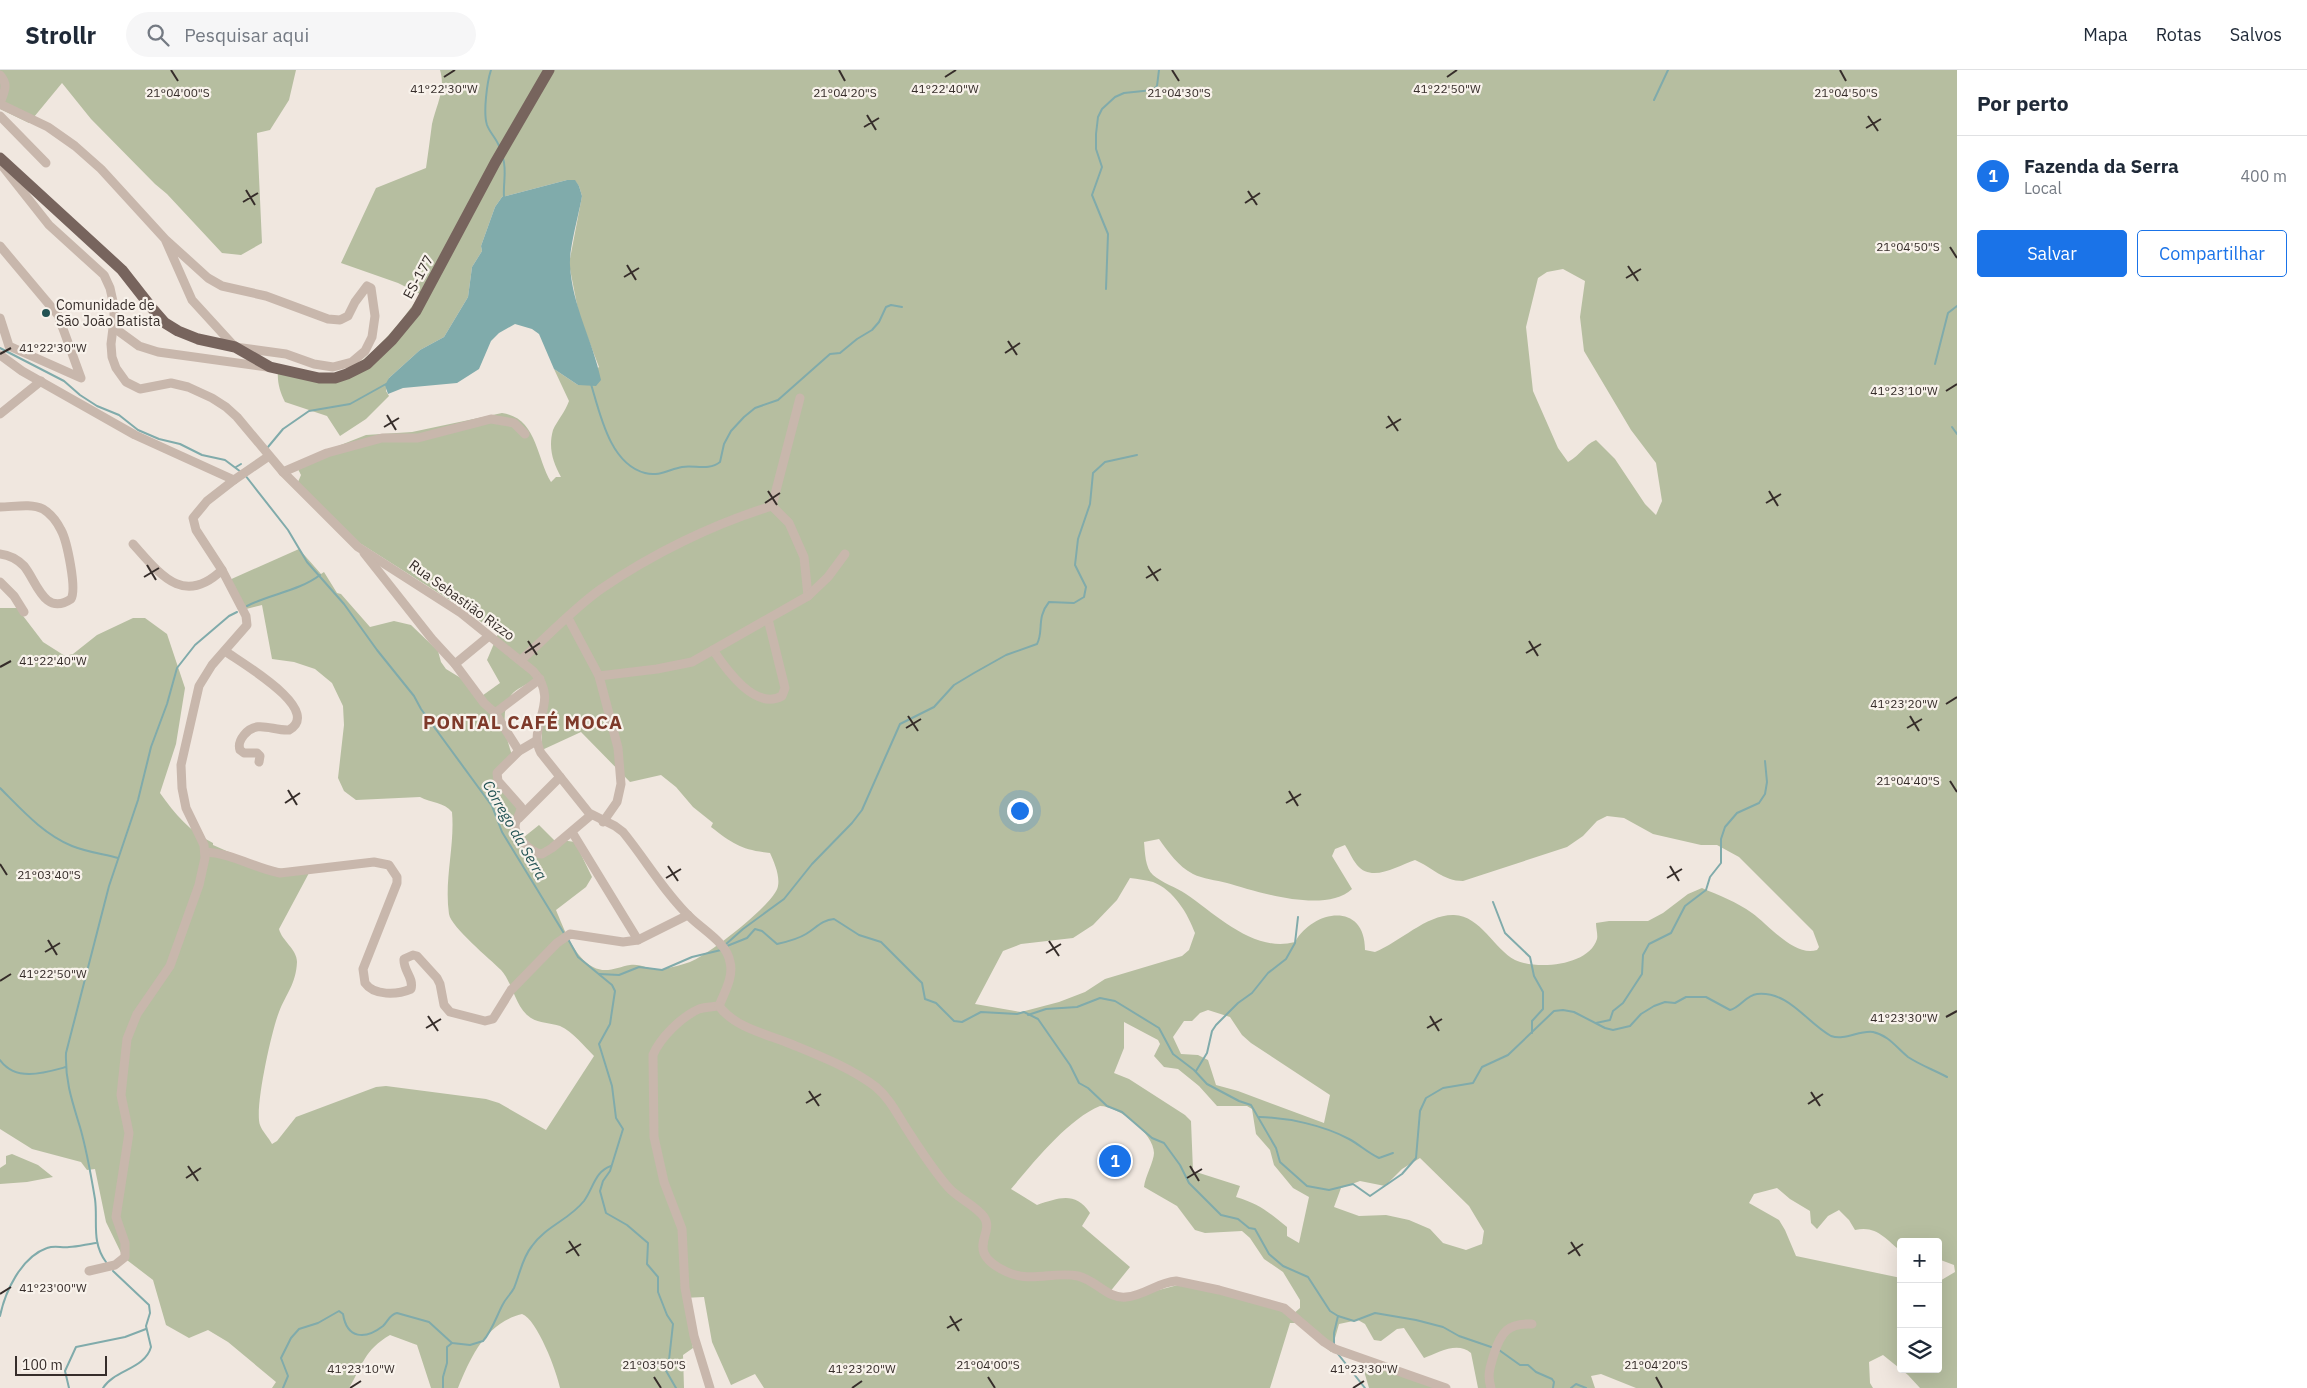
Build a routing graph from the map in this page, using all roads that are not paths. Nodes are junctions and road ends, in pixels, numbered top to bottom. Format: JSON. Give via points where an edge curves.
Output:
{"nodes":[{"id":1,"x":549,"y":70,"type":"edge"},
{"id":2,"x":0,"y":75,"type":"edge"},
{"id":3,"x":0,"y":104,"type":"edge"},
{"id":4,"x":0,"y":116,"type":"edge"},
{"id":5,"x":46,"y":163,"type":"dead end"},
{"id":6,"x":3,"y":167,"type":"edge"},
{"id":7,"x":165,"y":239,"type":"junction"},
{"id":8,"x":0,"y":247,"type":"edge"},
{"id":9,"x":0,"y":318,"type":"edge"},
{"id":10,"x":112,"y":332,"type":"junction"},
{"id":11,"x":235,"y":347,"type":"junction"},
{"id":12,"x":0,"y":355,"type":"edge"},
{"id":13,"x":270,"y":367,"type":"junction"},
{"id":14,"x":41,"y":381,"type":"junction"},
{"id":15,"x":800,"y":398,"type":"dead end"},
{"id":16,"x":0,"y":414,"type":"edge"},
{"id":17,"x":525,"y":434,"type":"dead end"},
{"id":18,"x":269,"y":456,"type":"junction"},
{"id":19,"x":283,"y":472,"type":"junction"},
{"id":20,"x":240,"y":476,"type":"junction"},
{"id":21,"x":772,"y":506,"type":"junction"},
{"id":22,"x":0,"y":507,"type":"edge"},
{"id":23,"x":133,"y":544,"type":"dead end"},
{"id":24,"x":358,"y":547,"type":"junction"},
{"id":25,"x":0,"y":554,"type":"edge"},
{"id":26,"x":845,"y":554,"type":"dead end"},
{"id":27,"x":222,"y":570,"type":"junction"},
{"id":28,"x":0,"y":582,"type":"edge"},
{"id":29,"x":808,"y":596,"type":"junction"},
{"id":30,"x":24,"y":612,"type":"dead end"},
{"id":31,"x":568,"y":618,"type":"junction"},
{"id":32,"x":768,"y":619,"type":"junction"},
{"id":33,"x":489,"y":636,"type":"junction"},
{"id":34,"x":713,"y":650,"type":"junction"},
{"id":35,"x":225,"y":651,"type":"junction"},
{"id":36,"x":521,"y":660,"type":"junction"},
{"id":37,"x":456,"y":664,"type":"junction"},
{"id":38,"x":600,"y":676,"type":"junction"},
{"id":39,"x":540,"y":679,"type":"junction"},
{"id":40,"x":495,"y":714,"type":"junction"},
{"id":41,"x":536,"y":741,"type":"junction"},
{"id":42,"x":518,"y":752,"type":"junction"},
{"id":43,"x":259,"y":762,"type":"dead end"},
{"id":44,"x":560,"y":777,"type":"junction"},
{"id":45,"x":592,"y":814,"type":"junction"},
{"id":46,"x":518,"y":818,"type":"junction"},
{"id":47,"x":603,"y":822,"type":"junction"},
{"id":48,"x":572,"y":832,"type":"junction"},
{"id":49,"x":205,"y":852,"type":"junction"},
{"id":50,"x":688,"y":915,"type":"junction"},
{"id":51,"x":638,"y":940,"type":"junction"},
{"id":52,"x":719,"y":1006,"type":"junction"},
{"id":53,"x":89,"y":1270,"type":"dead end"},
{"id":54,"x":1532,"y":1324,"type":"dead end"},
{"id":55,"x":710,"y":1388,"type":"edge"},
{"id":56,"x":1446,"y":1388,"type":"edge"},
{"id":57,"x":1491,"y":1388,"type":"edge"}],
"edges":[{"from":1,"to":13,"type":"main road","name":"ES-177","number":"ES-177","via":[[495,163],[433,282],[416,311],[392,340],[366,364],[335,378],[319,378]]},
{"from":2,"to":3,"type":"street","via":[[6,83]]},
{"from":3,"to":7,"type":"street","via":[[48,127],[74,146],[101,169]]},
{"from":4,"to":5,"type":"street"},
{"from":6,"to":10,"type":"street","name":"Rua Sebastião Rizzo","via":[[49,225],[104,275],[114,306]]},
{"from":6,"to":11,"type":"main road","number":"ES-177","via":[[122,270],[165,323],[198,339]]},
{"from":7,"to":11,"type":"street","via":[[192,300]]},
{"from":7,"to":11,"type":"street","via":[[208,278],[222,286],[266,296],[328,319],[340,320],[348,316],[367,286],[371,288],[375,316],[372,338],[365,351],[352,362],[333,367],[286,354]]},
{"from":8,"to":9,"type":"street","via":[[58,315],[82,378],[9,346]]},
{"from":10,"to":13,"type":"street","via":[[158,352]]},
{"from":10,"to":18,"type":"street","name":"Rua Sebastião Rizzo","via":[[114,362],[126,382],[140,389],[171,383],[212,398],[237,417]]},
{"from":11,"to":13,"type":"main road","name":"ES-177","number":"ES-177"},
{"from":12,"to":14,"type":"street"},
{"from":14,"to":16,"type":"street"},
{"from":14,"to":20,"type":"street","via":[[135,435]]},
{"from":15,"to":21,"type":"street"},
{"from":17,"to":19,"type":"street","via":[[514,423],[491,419],[418,438],[382,438],[327,454]]},
{"from":18,"to":19,"type":"street","name":"Rua Sebastião Rizzo"},
{"from":18,"to":20,"type":"street"},
{"from":19,"to":24,"type":"street","name":"Rua Sebastião Rizzo"},
{"from":20,"to":27,"type":"street","via":[[207,501],[193,518],[196,530]]},
{"from":21,"to":29,"type":"street","via":[[790,523],[804,557]]},
{"from":21,"to":31,"type":"street","via":[[700,534],[637,567],[600,590]]},
{"from":22,"to":25,"type":"street","via":[[33,506],[52,516],[62,530],[66,545],[73,596],[67,602],[49,601],[39,593],[18,560]]},
{"from":23,"to":27,"type":"street","via":[[158,572],[183,587],[201,585]]},
{"from":24,"to":33,"type":"street","name":"Rua Sebastião Rizzo","via":[[454,608]]},
{"from":24,"to":37,"type":"street"},
{"from":26,"to":29,"type":"street"},
{"from":27,"to":35,"type":"street","via":[[247,621],[245,629]]},
{"from":28,"to":30,"type":"street","via":[[11,591]]},
{"from":29,"to":32,"type":"street"},
{"from":31,"to":36,"type":"street"},
{"from":31,"to":38,"type":"street"},
{"from":32,"to":34,"type":"street"},
{"from":32,"to":34,"type":"street","via":[[785,688],[782,696],[774,701],[761,699],[732,677]]},
{"from":33,"to":36,"type":"street","name":"Rua Sebastião Rizzo"},
{"from":33,"to":37,"type":"street"},
{"from":34,"to":38,"type":"street","via":[[692,662]]},
{"from":35,"to":43,"type":"street","via":[[286,696],[299,718],[289,730],[260,726],[248,730],[239,745],[240,750],[257,753]]},
{"from":35,"to":49,"type":"street","via":[[199,686],[181,765],[186,808]]},
{"from":36,"to":39,"type":"street","name":"Rua Sebastião Rizzo"},
{"from":37,"to":40,"type":"street"},
{"from":38,"to":47,"type":"street","via":[[618,748],[621,784],[617,802]]},
{"from":39,"to":40,"type":"street"},
{"from":39,"to":41,"type":"street","via":[[545,692]]},
{"from":40,"to":42,"type":"street"},
{"from":41,"to":42,"type":"street"},
{"from":41,"to":44,"type":"street"},
{"from":42,"to":46,"type":"street","via":[[497,773],[498,781],[520,804]]},
{"from":44,"to":45,"type":"street"},
{"from":44,"to":46,"type":"street"},
{"from":45,"to":47,"type":"street"},
{"from":45,"to":48,"type":"street"},
{"from":46,"to":48,"type":"street","via":[[515,827],[518,835],[539,854]]},
{"from":47,"to":50,"type":"street","via":[[623,832]]},
{"from":48,"to":51,"type":"street"},
{"from":49,"to":51,"type":"street","via":[[221,853],[280,873],[374,862],[389,865],[397,883],[363,969],[365,983],[375,992],[382,993],[411,989],[411,978],[403,963],[404,959],[417,956],[437,978],[447,1009],[473,1019],[493,1019],[511,990],[567,935],[623,942]]},
{"from":49,"to":53,"type":"street","via":[[199,885],[170,966],[140,1009],[126,1039],[121,1095],[129,1133],[116,1217],[125,1243],[125,1257],[115,1265]]},
{"from":50,"to":51,"type":"street"},
{"from":50,"to":52,"type":"street","via":[[721,945],[730,960],[730,975]]},
{"from":52,"to":55,"type":"street","via":[[690,1014],[666,1035],[653,1055],[654,1137],[664,1182],[682,1228],[685,1288],[694,1336]]},
{"from":52,"to":56,"type":"street","via":[[731,1019],[824,1058],[882,1092],[938,1175],[984,1218],[983,1252],[997,1267],[1027,1276],[1077,1276],[1118,1297],[1133,1296],[1176,1281],[1275,1304],[1290,1312],[1335,1349]]},
{"from":54,"to":57,"type":"street","via":[[1508,1328],[1501,1335],[1488,1372]]}]}
